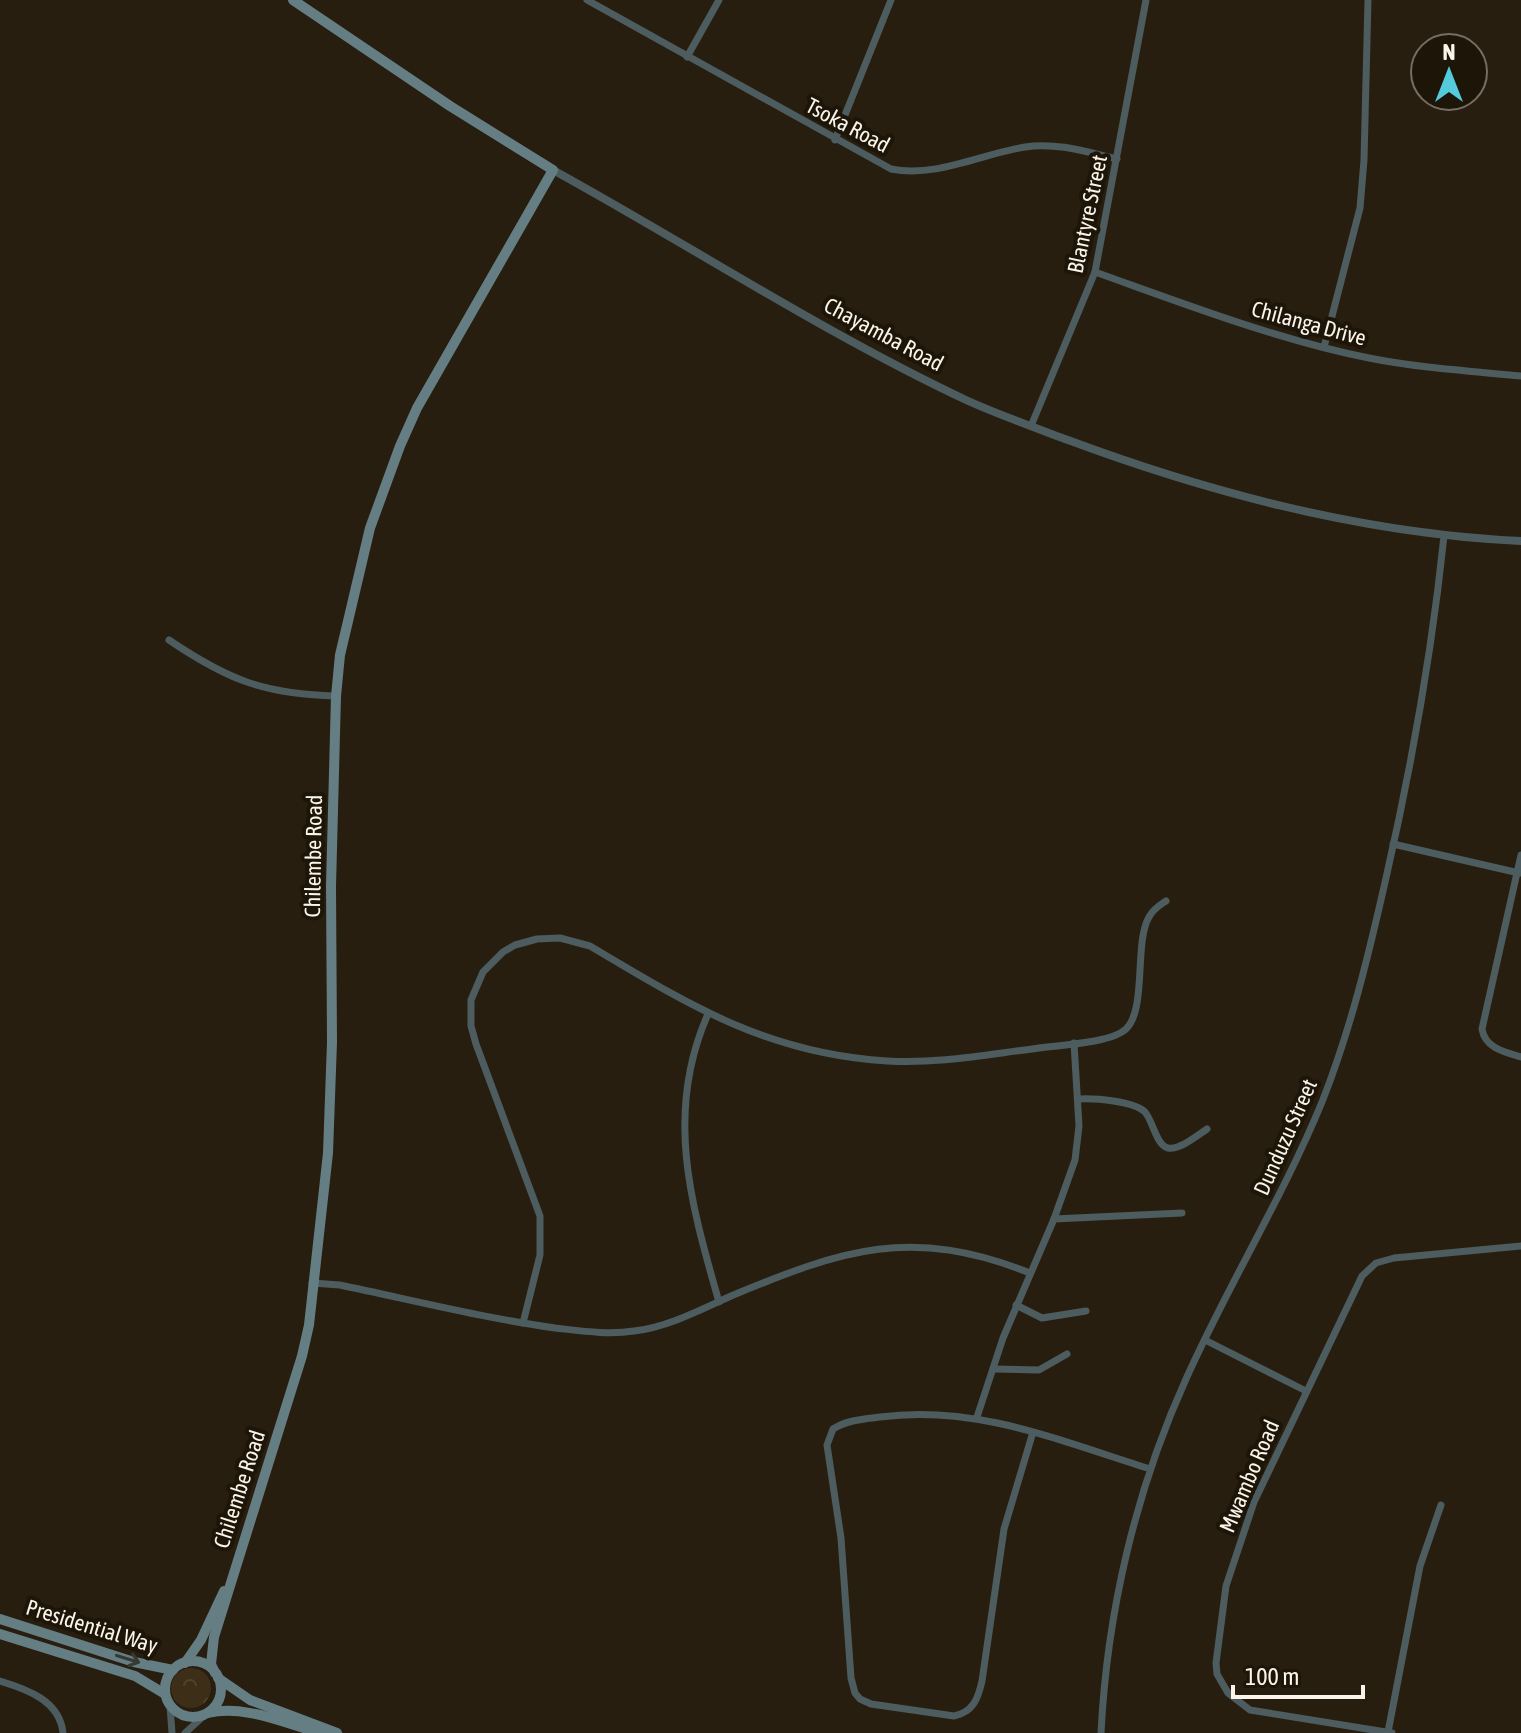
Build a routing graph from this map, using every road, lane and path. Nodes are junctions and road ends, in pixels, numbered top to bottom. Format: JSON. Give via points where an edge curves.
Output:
{"nodes":[{"id":1,"x":293,"y":0,"type":"edge"},
{"id":2,"x":587,"y":0,"type":"edge"},
{"id":3,"x":719,"y":0,"type":"edge"},
{"id":4,"x":891,"y":0,"type":"edge"},
{"id":5,"x":1146,"y":0,"type":"edge"},
{"id":6,"x":1368,"y":0,"type":"edge"},
{"id":7,"x":687,"y":57,"type":"junction"},
{"id":8,"x":835,"y":140,"type":"junction"},
{"id":9,"x":1117,"y":159,"type":"junction"},
{"id":10,"x":553,"y":170,"type":"junction"},
{"id":11,"x":1095,"y":272,"type":"junction"},
{"id":12,"x":1324,"y":347,"type":"junction"},
{"id":13,"x":1521,"y":376,"type":"edge"},
{"id":14,"x":1031,"y":426,"type":"junction"},
{"id":15,"x":1444,"y":536,"type":"junction"},
{"id":16,"x":1521,"y":541,"type":"edge"},
{"id":17,"x":169,"y":640,"type":"dead end"},
{"id":18,"x":336,"y":696,"type":"junction"},
{"id":19,"x":1393,"y":844,"type":"junction"},
{"id":20,"x":1521,"y":855,"type":"edge"},
{"id":21,"x":1519,"y":873,"type":"edge"},
{"id":22,"x":1166,"y":901,"type":"dead end"},
{"id":23,"x":708,"y":1014,"type":"junction"},
{"id":24,"x":1074,"y":1043,"type":"junction"},
{"id":25,"x":1521,"y":1057,"type":"edge"},
{"id":26,"x":1079,"y":1099,"type":"junction"},
{"id":27,"x":1207,"y":1129,"type":"dead end"},
{"id":28,"x":1182,"y":1213,"type":"dead end"},
{"id":29,"x":1054,"y":1219,"type":"junction"},
{"id":30,"x":1521,"y":1246,"type":"edge"},
{"id":31,"x":1030,"y":1273,"type":"junction"},
{"id":32,"x":312,"y":1283,"type":"junction"},
{"id":33,"x":719,"y":1302,"type":"junction"},
{"id":34,"x":1016,"y":1305,"type":"junction"},
{"id":35,"x":1086,"y":1311,"type":"dead end"},
{"id":36,"x":523,"y":1323,"type":"junction"},
{"id":37,"x":1205,"y":1340,"type":"junction"},
{"id":38,"x":1067,"y":1354,"type":"dead end"},
{"id":39,"x":993,"y":1369,"type":"junction"},
{"id":40,"x":1306,"y":1391,"type":"junction"},
{"id":41,"x":977,"y":1417,"type":"junction"},
{"id":42,"x":1033,"y":1432,"type":"junction"},
{"id":43,"x":1150,"y":1469,"type":"junction"},
{"id":44,"x":1441,"y":1505,"type":"dead end"},
{"id":45,"x":231,"y":1578,"type":"junction"},
{"id":46,"x":0,"y":1619,"type":"edge"},
{"id":47,"x":0,"y":1634,"type":"edge"},
{"id":48,"x":185,"y":1663,"type":"junction"},
{"id":49,"x":173,"y":1670,"type":"junction"},
{"id":50,"x":216,"y":1676,"type":"junction"},
{"id":51,"x":0,"y":1681,"type":"edge"},
{"id":52,"x":165,"y":1694,"type":"junction"},
{"id":53,"x":170,"y":1706,"type":"junction"},
{"id":54,"x":207,"y":1713,"type":"junction"},
{"id":55,"x":63,"y":1733,"type":"edge"},
{"id":56,"x":172,"y":1733,"type":"edge"},
{"id":57,"x":185,"y":1733,"type":"edge"},
{"id":58,"x":323,"y":1733,"type":"edge"},
{"id":59,"x":337,"y":1733,"type":"edge"},
{"id":60,"x":1101,"y":1733,"type":"edge"},
{"id":61,"x":1390,"y":1733,"type":"edge"}],
"edges":[{"from":1,"to":10,"type":"main road","name":"Chayamba Road"},
{"from":2,"to":7,"type":"street","name":"Tsoka Road"},
{"from":3,"to":7,"type":"street"},
{"from":4,"to":8,"type":"street"},
{"from":5,"to":9,"type":"street","name":"Blantyre Street"},
{"from":6,"to":12,"type":"street","via":[[1360,208]]},
{"from":7,"to":8,"type":"street","name":"Tsoka Road"},
{"from":8,"to":9,"type":"street","name":"Tsoka Road","via":[[902,171],[1033,146],[1066,147]]},
{"from":9,"to":11,"type":"street","name":"Blantyre Street"},
{"from":10,"to":14,"type":"street","name":"Chayamba Road","via":[[921,377]]},
{"from":10,"to":18,"type":"main road","name":"Chilembe Road","via":[[400,446],[359,570]]},
{"from":11,"to":12,"type":"street","name":"Chilanga Drive"},
{"from":11,"to":14,"type":"street","name":"Blantyre Street"},
{"from":12,"to":13,"type":"street","name":"Chilanga Drive","via":[[1412,365]]},
{"from":14,"to":15,"type":"street","name":"Chayamba Road","via":[[1235,494]]},
{"from":15,"to":16,"type":"street","name":"Chayamba Road"},
{"from":15,"to":19,"type":"street","name":"Dunduzu Street","via":[[1423,701]]},
{"from":17,"to":18,"type":"street","via":[[251,685]]},
{"from":18,"to":32,"type":"main road","name":"Chilembe Road","via":[[328,1153]]},
{"from":19,"to":21,"type":"street"},
{"from":19,"to":37,"type":"street","name":"Dunduzu Street","via":[[1356,999],[1323,1099]]},
{"from":20,"to":21,"type":"street"},
{"from":21,"to":25,"type":"street","via":[[1482,1029],[1488,1043]]},
{"from":22,"to":24,"type":"street","via":[[1147,920],[1132,1021],[1118,1034]]},
{"from":23,"to":24,"type":"street","via":[[780,1044],[889,1061]]},
{"from":23,"to":33,"type":"street","via":[[688,1072],[684,1141],[689,1189]]},
{"from":23,"to":36,"type":"street","via":[[590,946],[560,938],[515,945],[477,980],[471,1026],[540,1216],[540,1255]]},
{"from":24,"to":26,"type":"street"},
{"from":26,"to":27,"type":"street","via":[[1140,1108],[1169,1148]]},
{"from":26,"to":29,"type":"street","via":[[1075,1160]]},
{"from":28,"to":29,"type":"street"},
{"from":29,"to":31,"type":"street"},
{"from":30,"to":40,"type":"street","name":"Mwambo Road","via":[[1376,1263],[1362,1276]]},
{"from":31,"to":33,"type":"street","via":[[991,1257],[930,1247],[887,1247],[829,1258]]},
{"from":31,"to":34,"type":"street"},
{"from":32,"to":36,"type":"street"},
{"from":32,"to":45,"type":"main road","name":"Chilembe Road","via":[[309,1325],[295,1381]]},
{"from":33,"to":36,"type":"street","via":[[634,1331],[595,1333]]},
{"from":34,"to":35,"type":"street","via":[[1042,1318]]},
{"from":34,"to":39,"type":"street"},
{"from":37,"to":40,"type":"street"},
{"from":37,"to":43,"type":"street","name":"Dunduzu Street"},
{"from":38,"to":39,"type":"street","via":[[1039,1370]]},
{"from":39,"to":41,"type":"street"},
{"from":40,"to":61,"type":"street","name":"Mwambo Road","via":[[1254,1502],[1226,1586],[1217,1674],[1234,1700],[1250,1710]]},
{"from":41,"to":42,"type":"street"},
{"from":41,"to":42,"type":"street","via":[[898,1414],[846,1423],[829,1434],[849,1662],[855,1693],[865,1702],[954,1716],[975,1703],[1004,1529]]},
{"from":42,"to":43,"type":"street"},
{"from":43,"to":60,"type":"street","name":"Dunduzu Street","via":[[1117,1599]]},
{"from":44,"to":61,"type":"street","via":[[1420,1566]]},
{"from":45,"to":48,"type":"main road","name":"Presidential Way"},
{"from":45,"to":50,"type":"main road","via":[[211,1651]]},
{"from":46,"to":49,"type":"main road","name":"Presidential Way","one_way":true},
{"from":47,"to":52,"type":"main road","name":"Presidential Way","via":[[144,1680]]},
{"from":48,"to":49,"type":"main road"},
{"from":48,"to":50,"type":"main road","via":[[198,1662]]},
{"from":49,"to":52,"type":"main road"},
{"from":50,"to":54,"type":"main road","via":[[219,1698]]},
{"from":50,"to":59,"type":"main road","via":[[258,1703]]},
{"from":51,"to":55,"type":"street","via":[[50,1705]]},
{"from":52,"to":53,"type":"main road"},
{"from":53,"to":54,"type":"main road","via":[[187,1716]]},
{"from":53,"to":56,"type":"street"},
{"from":54,"to":57,"type":"street"},
{"from":54,"to":58,"type":"main road","via":[[242,1712]]}]}
